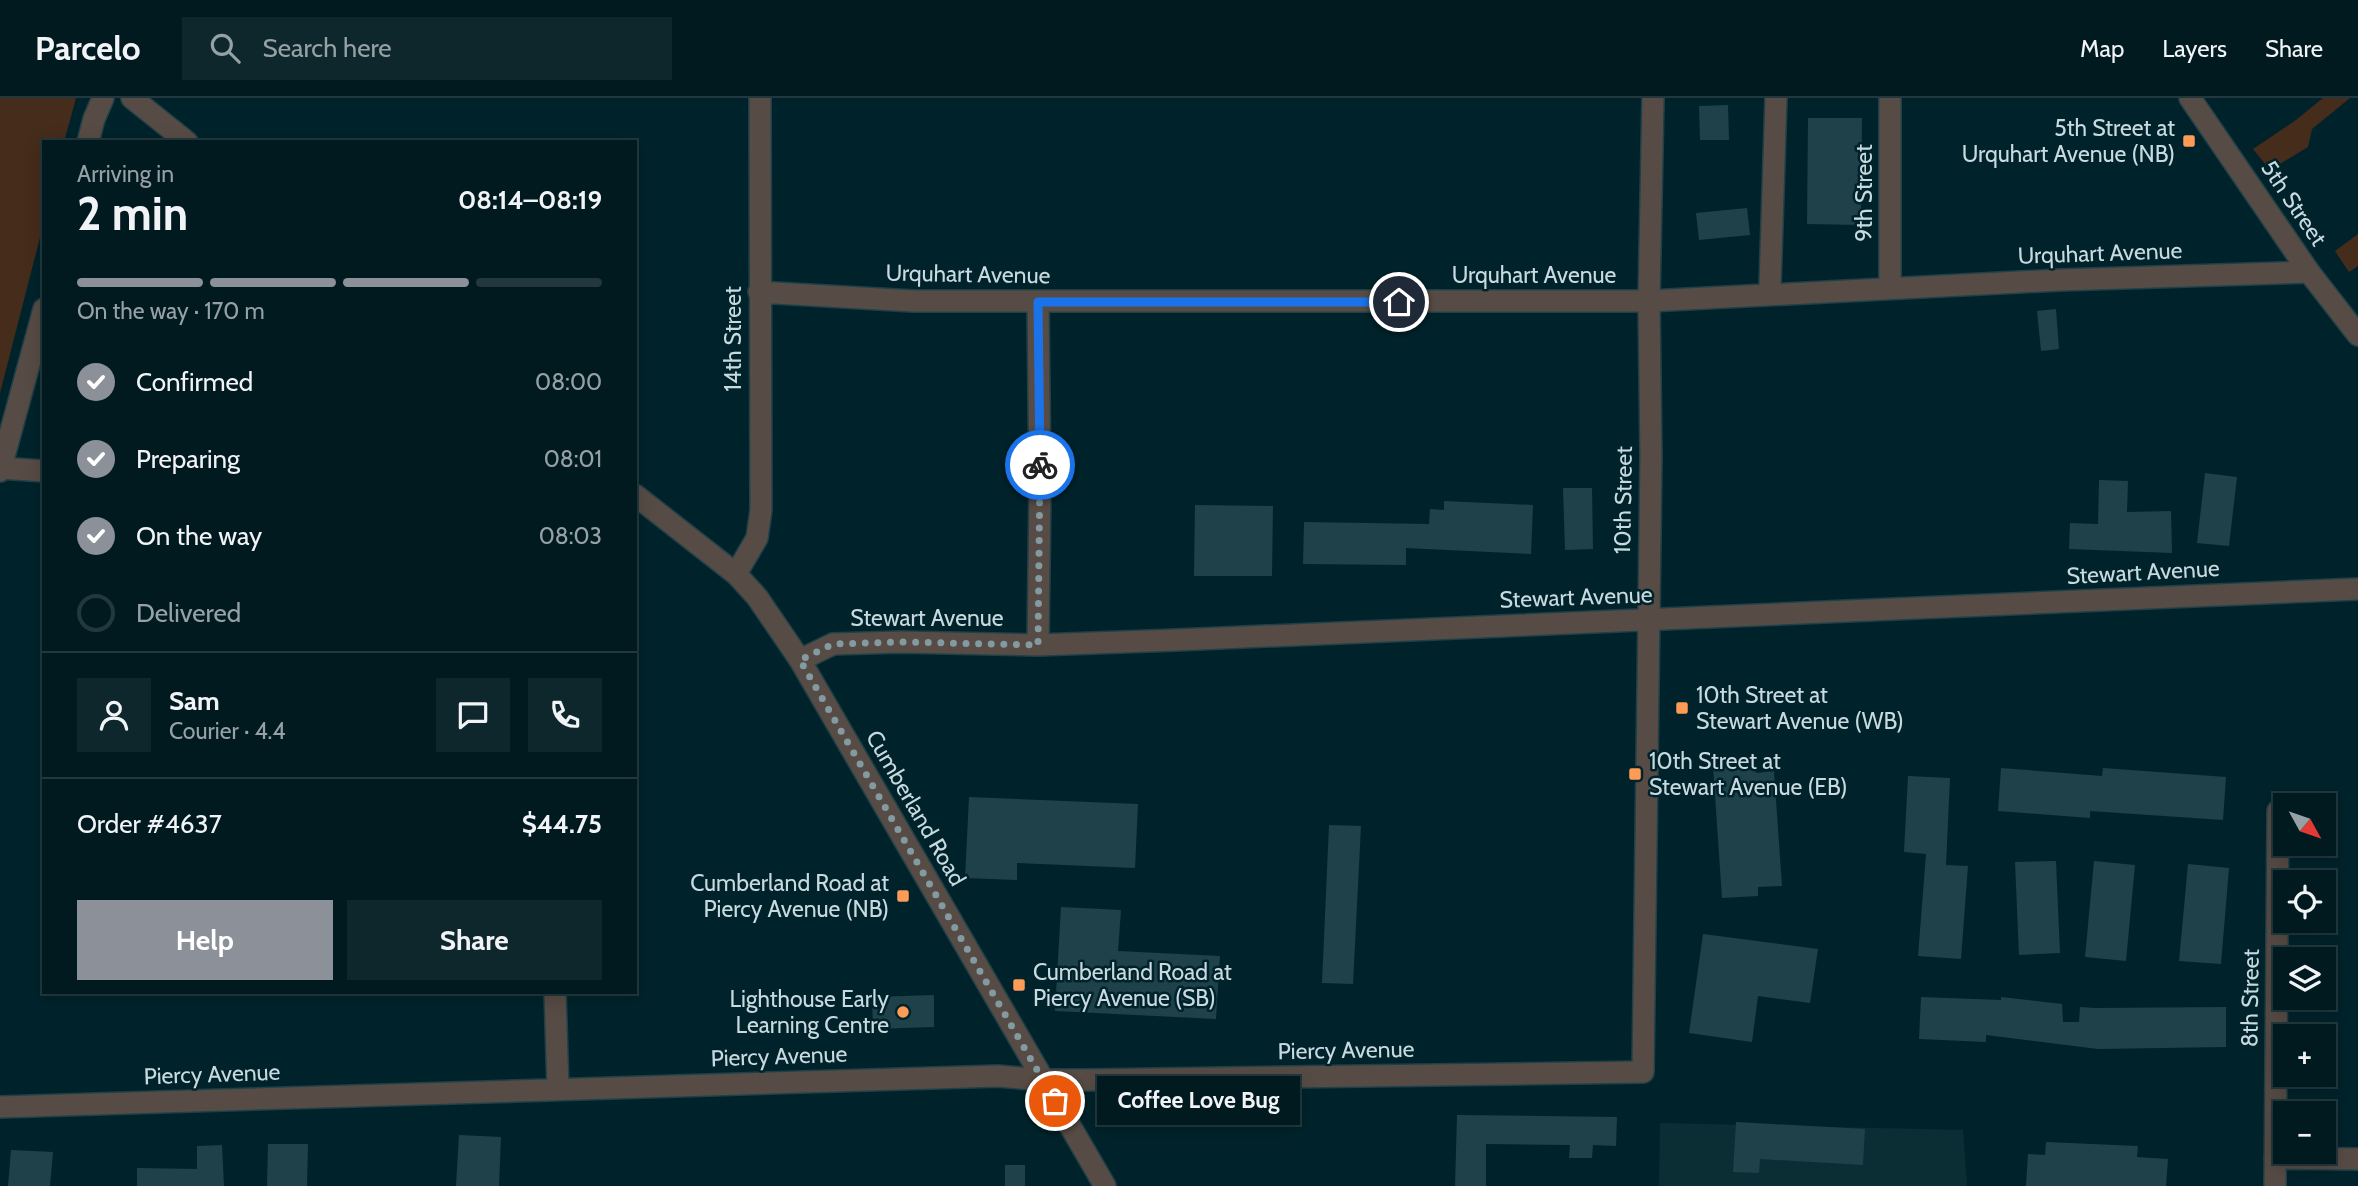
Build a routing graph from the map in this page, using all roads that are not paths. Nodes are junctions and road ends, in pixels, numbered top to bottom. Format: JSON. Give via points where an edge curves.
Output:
{"nodes":[{"id":1,"x":103,"y":98,"type":"edge"},
{"id":2,"x":132,"y":98,"type":"edge"},
{"id":3,"x":760,"y":98,"type":"edge"},
{"id":4,"x":1653,"y":98,"type":"edge"},
{"id":5,"x":1776,"y":98,"type":"edge"},
{"id":6,"x":1890,"y":98,"type":"edge"},
{"id":7,"x":2190,"y":98,"type":"edge"},
{"id":8,"x":89,"y":140,"type":"edge"},
{"id":9,"x":184,"y":140,"type":"edge"},
{"id":10,"x":2309,"y":272,"type":"junction"},
{"id":11,"x":1890,"y":288,"type":"junction"},
{"id":12,"x":759,"y":292,"type":"junction"},
{"id":13,"x":1768,"y":295,"type":"junction"},
{"id":14,"x":1649,"y":301,"type":"junction"},
{"id":15,"x":1038,"y":302,"type":"junction"},
{"id":16,"x":42,"y":316,"type":"edge"},
{"id":17,"x":2358,"y":335,"type":"edge"},
{"id":18,"x":0,"y":469,"type":"edge"},
{"id":19,"x":42,"y":471,"type":"edge"},
{"id":20,"x":637,"y":497,"type":"edge"},
{"id":21,"x":736,"y":574,"type":"junction"},
{"id":22,"x":2358,"y":589,"type":"edge"},
{"id":23,"x":1647,"y":621,"type":"junction"},
{"id":24,"x":1038,"y":645,"type":"junction"},
{"id":25,"x":800,"y":660,"type":"junction"},
{"id":26,"x":2278,"y":856,"type":"edge"},
{"id":27,"x":555,"y":994,"type":"edge"},
{"id":28,"x":1643,"y":1072,"type":"joint"},
{"id":29,"x":1042,"y":1080,"type":"junction"},
{"id":30,"x":558,"y":1088,"type":"junction"},
{"id":31,"x":2275,"y":1101,"type":"edge"},
{"id":32,"x":0,"y":1107,"type":"edge"},
{"id":33,"x":2336,"y":1159,"type":"edge"},
{"id":34,"x":2358,"y":1159,"type":"edge"},
{"id":35,"x":2275,"y":1164,"type":"edge"},
{"id":36,"x":1105,"y":1186,"type":"edge"},
{"id":37,"x":2275,"y":1186,"type":"edge"}],
"edges":[{"from":1,"to":8,"type":"street"},
{"from":2,"to":9,"type":"street"},
{"from":3,"to":12,"type":"street","name":"14th Street"},
{"from":4,"to":14,"type":"street","name":"10th Street"},
{"from":5,"to":13,"type":"street"},
{"from":6,"to":11,"type":"street","name":"9th Street"},
{"from":7,"to":10,"type":"street","name":"5th Street"},
{"from":10,"to":11,"type":"street","name":"Urquhart Avenue"},
{"from":10,"to":17,"type":"street","name":"5th Street"},
{"from":11,"to":13,"type":"street","name":"Urquhart Avenue"},
{"from":12,"to":15,"type":"street","name":"Urquhart Avenue","via":[[914,302]]},
{"from":12,"to":21,"type":"street","name":"14th Street","via":[[761,510],[757,538]]},
{"from":13,"to":14,"type":"street","name":"Urquhart Avenue"},
{"from":14,"to":15,"type":"street","name":"Urquhart Avenue"},
{"from":14,"to":23,"type":"street","name":"10th Street"},
{"from":15,"to":24,"type":"street"},
{"from":16,"to":18,"type":"street"},
{"from":18,"to":19,"type":"street"},
{"from":20,"to":21,"type":"street","name":"Cumberland Road"},
{"from":21,"to":25,"type":"street","name":"Cumberland Road"},
{"from":22,"to":23,"type":"street","name":"Stewart Avenue"},
{"from":23,"to":24,"type":"street","name":"Stewart Avenue"},
{"from":23,"to":28,"type":"street","name":"10th Street"},
{"from":24,"to":25,"type":"street","name":"Stewart Avenue","via":[[833,644]]},
{"from":25,"to":29,"type":"street","name":"Cumberland Road"},
{"from":26,"to":31,"type":"street","name":"8th Street"},
{"from":27,"to":30,"type":"street"},
{"from":28,"to":29,"type":"street","name":"Piercy Avenue"},
{"from":29,"to":30,"type":"street","name":"Piercy Avenue","via":[[998,1076]]},
{"from":29,"to":36,"type":"street","name":"Cumberland Road"},
{"from":30,"to":32,"type":"street","name":"Piercy Avenue"},
{"from":33,"to":34,"type":"street"},
{"from":35,"to":37,"type":"street","name":"8th Street"}]}
